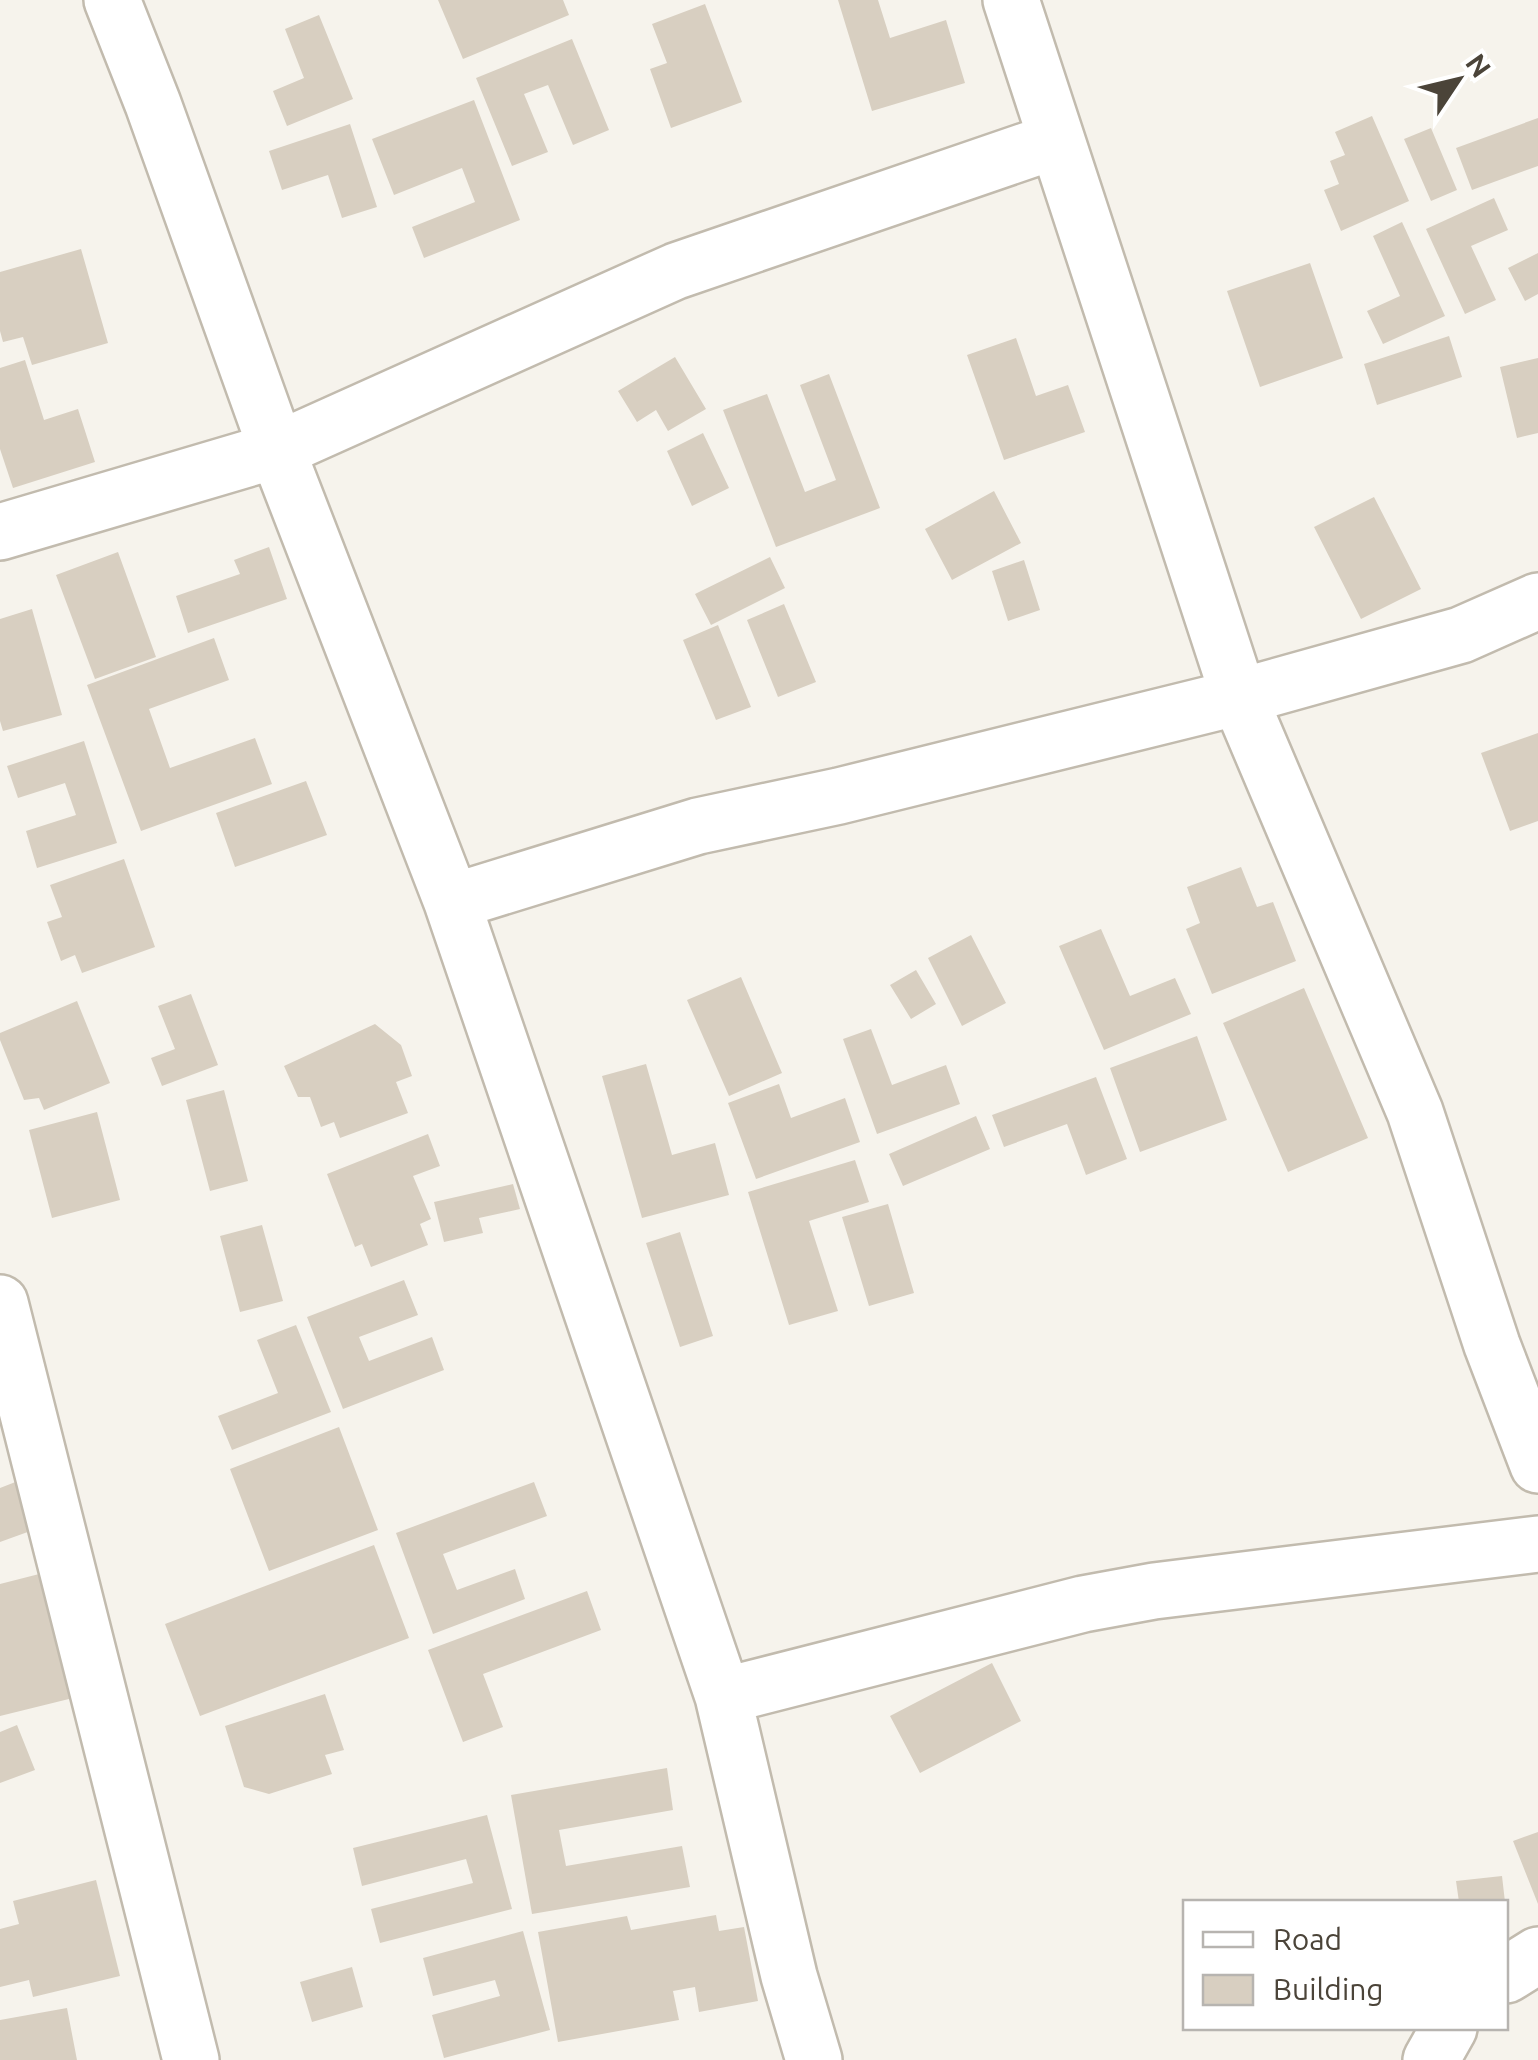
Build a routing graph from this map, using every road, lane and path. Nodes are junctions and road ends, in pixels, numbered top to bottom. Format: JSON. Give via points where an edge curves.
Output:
{"nodes":[{"id":1,"x":112,"y":0,"type":"edge"},
{"id":2,"x":1011,"y":0,"type":"edge"},
{"id":3,"x":1054,"y":141,"type":"junction"},
{"id":4,"x":277,"y":450,"type":"junction"},
{"id":5,"x":0,"y":532,"type":"edge"},
{"id":6,"x":1538,"y":602,"type":"edge"},
{"id":7,"x":1239,"y":697,"type":"junction"},
{"id":8,"x":452,"y":902,"type":"junction"},
{"id":9,"x":0,"y":1303,"type":"edge"},
{"id":10,"x":1538,"y":1464,"type":"edge"},
{"id":11,"x":1538,"y":1544,"type":"edge"},
{"id":12,"x":724,"y":1696,"type":"junction"},
{"id":13,"x":1538,"y":1955,"type":"edge"},
{"id":14,"x":1508,"y":1974,"type":"edge"},
{"id":15,"x":1448,"y":2030,"type":"edge"},
{"id":16,"x":191,"y":2060,"type":"edge"},
{"id":17,"x":814,"y":2060,"type":"edge"},
{"id":18,"x":1431,"y":2060,"type":"edge"}],
"edges":[{"from":1,"to":4,"type":"street"},
{"from":2,"to":3,"type":"street"},
{"from":3,"to":4,"type":"street","via":[[676,271]]},
{"from":3,"to":7,"type":"street"},
{"from":4,"to":5,"type":"street"},
{"from":4,"to":8,"type":"street"},
{"from":6,"to":7,"type":"street","via":[[1461,635]]},
{"from":7,"to":8,"type":"street","via":[[698,826]]},
{"from":7,"to":10,"type":"street","via":[[1415,1112]]},
{"from":8,"to":12,"type":"street"},
{"from":9,"to":16,"type":"street"},
{"from":11,"to":12,"type":"street","via":[[1083,1604]]},
{"from":12,"to":17,"type":"street"},
{"from":13,"to":14,"type":"street"},
{"from":15,"to":18,"type":"street"}]}
